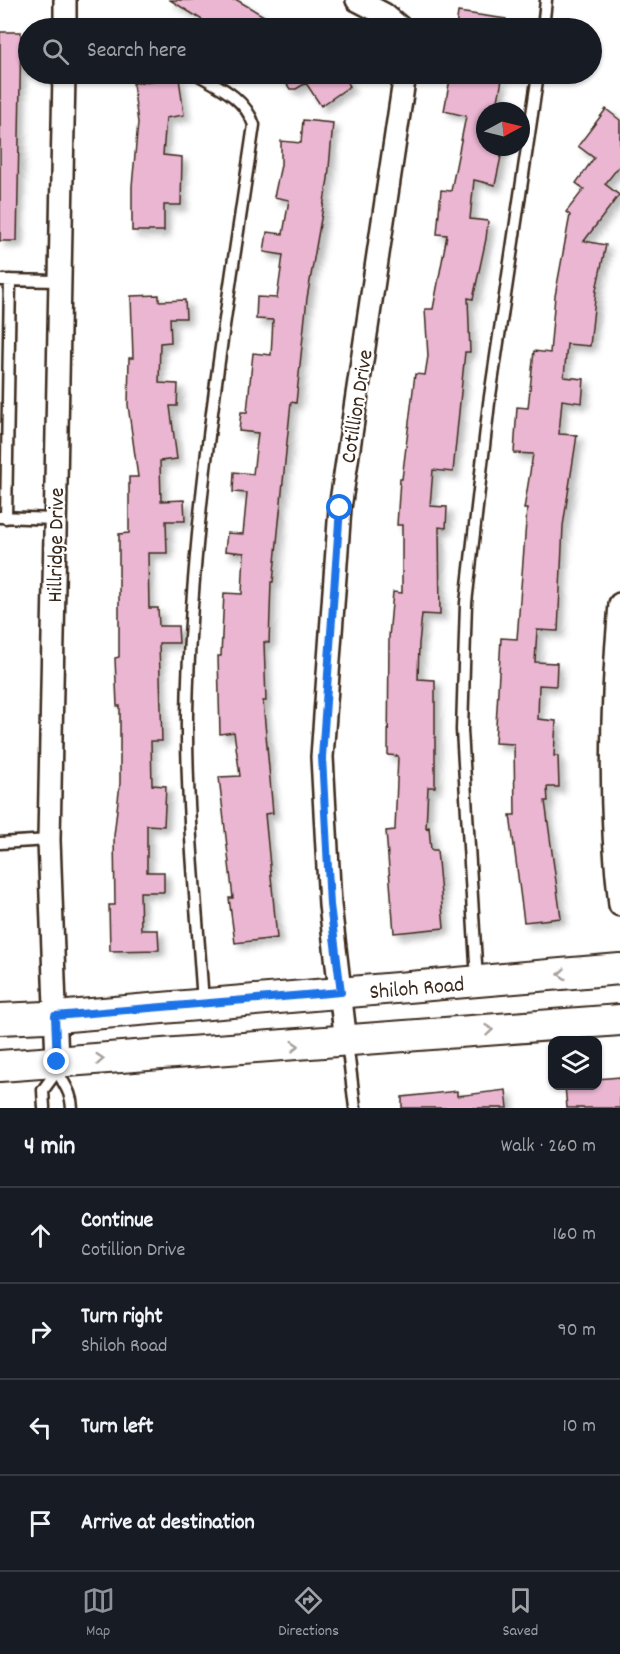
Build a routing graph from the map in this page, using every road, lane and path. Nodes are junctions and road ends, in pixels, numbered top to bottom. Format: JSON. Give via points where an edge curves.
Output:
{"nodes":[{"id":1,"x":65,"y":0,"type":"edge"},
{"id":2,"x":357,"y":0,"type":"edge"},
{"id":3,"x":546,"y":0,"type":"edge"},
{"id":4,"x":65,"y":18,"type":"edge"},
{"id":5,"x":389,"y":18,"type":"edge"},
{"id":6,"x":544,"y":18,"type":"edge"},
{"id":7,"x":64,"y":84,"type":"edge"},
{"id":8,"x":214,"y":84,"type":"edge"},
{"id":9,"x":404,"y":84,"type":"edge"},
{"id":10,"x":537,"y":84,"type":"edge"},
{"id":11,"x":5,"y":280,"type":"edge"},
{"id":12,"x":60,"y":281,"type":"junction"},
{"id":13,"x":3,"y":517,"type":"edge"},
{"id":14,"x":54,"y":519,"type":"junction"},
{"id":15,"x":620,"y":604,"type":"edge"},
{"id":16,"x":49,"y":840,"type":"junction"},
{"id":17,"x":0,"y":843,"type":"edge"},
{"id":18,"x":620,"y":906,"type":"edge"},
{"id":19,"x":620,"y":969,"type":"edge"},
{"id":20,"x":477,"y":981,"type":"junction"},
{"id":21,"x":341,"y":992,"type":"junction"},
{"id":22,"x":203,"y":1003,"type":"junction"},
{"id":23,"x":55,"y":1016,"type":"junction"},
{"id":24,"x":0,"y":1019,"type":"edge"},
{"id":25,"x":620,"y":1020,"type":"edge"},
{"id":26,"x":346,"y":1042,"type":"junction"},
{"id":27,"x":0,"y":1066,"type":"edge"},
{"id":28,"x":57,"y":1066,"type":"junction"},
{"id":29,"x":44,"y":1108,"type":"edge"},
{"id":30,"x":72,"y":1108,"type":"edge"},
{"id":31,"x":355,"y":1108,"type":"edge"}],
"edges":[{"from":1,"to":4,"type":"street"},
{"from":2,"to":5,"type":"street"},
{"from":3,"to":6,"type":"lane"},
{"from":7,"to":12,"type":"street","name":"Hillridge Drive"},
{"from":8,"to":22,"type":"lane","via":[[235,96],[250,112],[254,125],[209,420],[196,553],[187,712],[187,795]]},
{"from":9,"to":21,"type":"street","name":"Cotillion Drive","via":[[340,508],[323,746],[330,905]]},
{"from":10,"to":20,"type":"lane","via":[[489,403],[466,603],[462,730]]},
{"from":11,"to":12,"type":"lane"},
{"from":11,"to":13,"type":"lane"},
{"from":12,"to":14,"type":"street","name":"Hillridge Drive"},
{"from":13,"to":14,"type":"lane"},
{"from":14,"to":16,"type":"street","name":"Hillridge Drive"},
{"from":15,"to":18,"type":"street","via":[[613,692],[613,844]]},
{"from":16,"to":17,"type":"lane"},
{"from":16,"to":23,"type":"street","name":"Hillridge Drive"},
{"from":19,"to":20,"type":"main road","name":"Shiloh Road","one_way":true},
{"from":20,"to":21,"type":"main road","name":"Shiloh Road"},
{"from":21,"to":22,"type":"main road","name":"Shiloh Road"},
{"from":21,"to":26,"type":"street","name":"Cotillion Drive"},
{"from":22,"to":23,"type":"main road","name":"Shiloh Road"},
{"from":23,"to":24,"type":"main road","name":"Shiloh Road"},
{"from":23,"to":28,"type":"street","name":"Hillridge Drive"},
{"from":26,"to":25,"type":"main road","one_way":true},
{"from":28,"to":26,"type":"main road","one_way":true},
{"from":26,"to":31,"type":"lane"},
{"from":27,"to":28,"type":"main road"},
{"from":28,"to":29,"type":"lane","via":[[43,1090]]},
{"from":28,"to":30,"type":"lane","via":[[71,1093]]}]}
